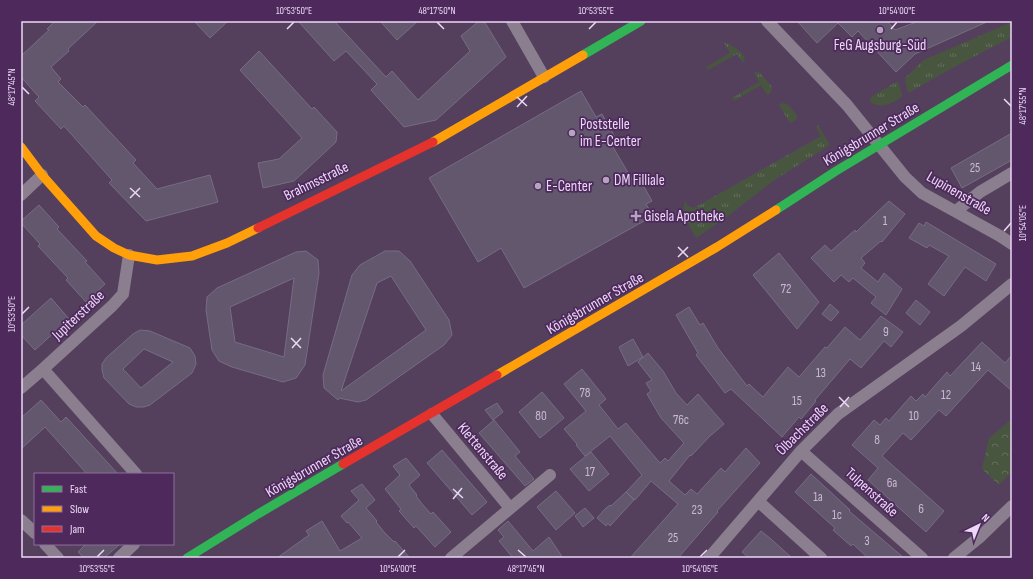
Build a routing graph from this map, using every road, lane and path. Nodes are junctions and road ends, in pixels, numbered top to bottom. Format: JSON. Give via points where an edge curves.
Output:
{"nodes":[{"id":1,"x":512,"y":21,"type":"edge"},
{"id":2,"x":641,"y":21,"type":"edge"},
{"id":3,"x":770,"y":22,"type":"edge"},
{"id":4,"x":1012,"y":65,"type":"edge"},
{"id":5,"x":544,"y":77,"type":"junction"},
{"id":6,"x":880,"y":145,"type":"junction"},
{"id":7,"x":21,"y":147,"type":"edge"},
{"id":8,"x":1012,"y":173,"type":"edge"},
{"id":9,"x":42,"y":175,"type":"junction"},
{"id":10,"x":21,"y":195,"type":"edge"},
{"id":11,"x":956,"y":211,"type":"junction"},
{"id":12,"x":1012,"y":244,"type":"edge"},
{"id":13,"x":129,"y":254,"type":"junction"},
{"id":14,"x":1012,"y":284,"type":"edge"},
{"id":15,"x":44,"y":369,"type":"junction"},
{"id":16,"x":21,"y":388,"type":"edge"},
{"id":17,"x":432,"y":414,"type":"junction"},
{"id":18,"x":801,"y":451,"type":"junction"},
{"id":19,"x":135,"y":473,"type":"edge"},
{"id":20,"x":550,"y":475,"type":"dead end"},
{"id":21,"x":758,"y":501,"type":"junction"},
{"id":22,"x":1012,"y":506,"type":"edge"},
{"id":23,"x":510,"y":508,"type":"junction"},
{"id":24,"x":21,"y":520,"type":"edge"},
{"id":25,"x":34,"y":532,"type":"edge"},
{"id":26,"x":46,"y":545,"type":"edge"},
{"id":27,"x":133,"y":545,"type":"edge"},
{"id":28,"x":714,"y":556,"type":"edge"},
{"id":29,"x":58,"y":558,"type":"edge"},
{"id":30,"x":119,"y":558,"type":"edge"},
{"id":31,"x":187,"y":558,"type":"edge"},
{"id":32,"x":451,"y":558,"type":"edge"},
{"id":33,"x":821,"y":558,"type":"edge"},
{"id":34,"x":922,"y":558,"type":"edge"},
{"id":35,"x":954,"y":558,"type":"edge"}],
"edges":[{"from":1,"to":5,"type":"street"},
{"from":2,"to":5,"type":"main road","name":"Brahmsstraße"},
{"from":3,"to":6,"type":"street","via":[[847,104]]},
{"from":4,"to":6,"type":"main road","name":"Königsbrunner Straße"},
{"from":5,"to":13,"type":"main road","name":"Brahmsstraße","via":[[431,142],[227,243],[192,256],[157,260]]},
{"from":6,"to":11,"type":"street","name":"Lupinenstraße","via":[[905,177],[922,193]]},
{"from":6,"to":17,"type":"main road","name":"Königsbrunner Straße","via":[[718,247]]},
{"from":7,"to":9,"type":"main road","name":"Brahmsstraße"},
{"from":8,"to":11,"type":"street","via":[[980,192]]},
{"from":9,"to":10,"type":"street"},
{"from":9,"to":13,"type":"main road","name":"Brahmsstraße","via":[[96,236]]},
{"from":11,"to":12,"type":"street","name":"Lupinenstraße"},
{"from":13,"to":15,"type":"street","name":"Jupiterstraße","via":[[122,294]]},
{"from":14,"to":18,"type":"street","name":"Ölbachstraße","via":[[961,326],[838,414]]},
{"from":15,"to":16,"type":"street","name":"Jupiterstraße"},
{"from":15,"to":19,"type":"street"},
{"from":17,"to":23,"type":"street","name":"Klettenstraße"},
{"from":17,"to":31,"type":"main road","name":"Königsbrunner Straße"},
{"from":18,"to":21,"type":"street","name":"Ölbachstraße"},
{"from":18,"to":34,"type":"street","name":"Tulpenstraße"},
{"from":20,"to":23,"type":"street"},
{"from":21,"to":28,"type":"street","name":"Ölbachstraße"},
{"from":21,"to":33,"type":"street"},
{"from":22,"to":35,"type":"street"},
{"from":23,"to":32,"type":"street"},
{"from":24,"to":25,"type":"street"},
{"from":26,"to":29,"type":"street"},
{"from":27,"to":30,"type":"street"}]}
